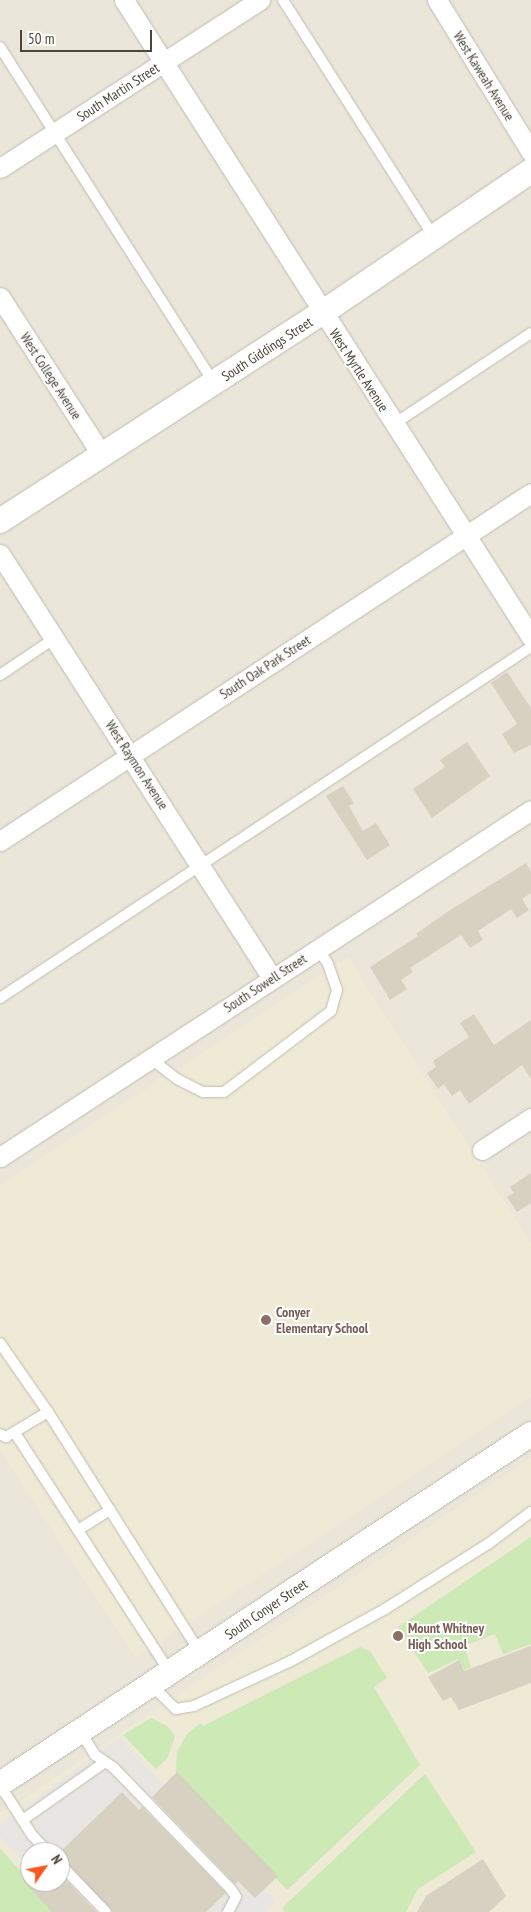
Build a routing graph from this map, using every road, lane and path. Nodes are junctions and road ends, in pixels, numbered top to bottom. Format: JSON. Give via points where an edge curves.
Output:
{"nodes":[{"id":1,"x":124,"y":0,"type":"edge"},
{"id":2,"x":260,"y":0,"type":"edge"},
{"id":3,"x":283,"y":0,"type":"edge"},
{"id":4,"x":437,"y":0,"type":"edge"},
{"id":5,"x":0,"y":47,"type":"edge"},
{"id":6,"x":164,"y":62,"type":"junction"},
{"id":7,"x":54,"y":133,"type":"junction"},
{"id":8,"x":531,"y":152,"type":"edge"},
{"id":9,"x":0,"y":168,"type":"edge"},
{"id":10,"x":531,"y":171,"type":"edge"},
{"id":11,"x":434,"y":237,"type":"junction"},
{"id":12,"x":0,"y":297,"type":"edge"},
{"id":13,"x":322,"y":313,"type":"junction"},
{"id":14,"x":531,"y":333,"type":"edge"},
{"id":15,"x":214,"y":383,"type":"junction"},
{"id":16,"x":394,"y":424,"type":"junction"},
{"id":17,"x":102,"y":455,"type":"junction"},
{"id":18,"x":531,"y":493,"type":"edge"},
{"id":19,"x":0,"y":521,"type":"edge"},
{"id":20,"x":465,"y":535,"type":"junction"},
{"id":21,"x":0,"y":554,"type":"edge"},
{"id":22,"x":531,"y":637,"type":"edge"},
{"id":23,"x":55,"y":638,"type":"junction"},
{"id":24,"x":531,"y":647,"type":"edge"},
{"id":25,"x":0,"y":675,"type":"edge"},
{"id":26,"x":131,"y":755,"type":"junction"},
{"id":27,"x":531,"y":810,"type":"edge"},
{"id":28,"x":0,"y":841,"type":"edge"},
{"id":29,"x":201,"y":866,"type":"junction"},
{"id":30,"x":318,"y":948,"type":"junction"},
{"id":31,"x":272,"y":978,"type":"junction"},
{"id":32,"x":0,"y":998,"type":"edge"},
{"id":33,"x":150,"y":1058,"type":"junction"},
{"id":34,"x":531,"y":1118,"type":"edge"},
{"id":35,"x":482,"y":1150,"type":"dead end"},
{"id":36,"x":0,"y":1157,"type":"edge"},
{"id":37,"x":0,"y":1343,"type":"edge"},
{"id":38,"x":48,"y":1412,"type":"junction"},
{"id":39,"x":15,"y":1433,"type":"junction"},
{"id":40,"x":0,"y":1434,"type":"edge"},
{"id":41,"x":531,"y":1434,"type":"edge"},
{"id":42,"x":110,"y":1510,"type":"junction"},
{"id":43,"x":531,"y":1512,"type":"edge"},
{"id":44,"x":78,"y":1530,"type":"junction"},
{"id":45,"x":200,"y":1653,"type":"junction"},
{"id":46,"x":161,"y":1679,"type":"junction"},
{"id":47,"x":80,"y":1732,"type":"junction"},
{"id":48,"x":105,"y":1762,"type":"junction"},
{"id":49,"x":0,"y":1784,"type":"edge"},
{"id":50,"x":24,"y":1819,"type":"junction"},
{"id":51,"x":39,"y":1842,"type":"edge"},
{"id":52,"x":70,"y":1874,"type":"edge"},
{"id":53,"x":106,"y":1912,"type":"edge"},
{"id":54,"x":228,"y":1912,"type":"edge"}],
"edges":[{"from":1,"to":6,"type":"street","name":"West Myrtle Avenue"},
{"from":2,"to":6,"type":"street","name":"South Martin Street"},
{"from":3,"to":11,"type":"lane"},
{"from":4,"to":8,"type":"street","name":"West Kaweah Avenue"},
{"from":5,"to":7,"type":"lane"},
{"from":6,"to":7,"type":"street","name":"South Martin Street"},
{"from":6,"to":13,"type":"street","name":"West Myrtle Avenue"},
{"from":7,"to":9,"type":"street","name":"South Martin Street"},
{"from":7,"to":15,"type":"lane"},
{"from":10,"to":11,"type":"street","name":"South Giddings Street"},
{"from":11,"to":13,"type":"street","name":"South Giddings Street"},
{"from":12,"to":17,"type":"street","name":"West College Avenue"},
{"from":13,"to":15,"type":"street","name":"South Giddings Street"},
{"from":13,"to":16,"type":"street","name":"West Myrtle Avenue"},
{"from":14,"to":16,"type":"lane"},
{"from":15,"to":17,"type":"street","name":"South Giddings Street"},
{"from":16,"to":20,"type":"street","name":"West Myrtle Avenue"},
{"from":17,"to":19,"type":"street","name":"South Giddings Street"},
{"from":18,"to":20,"type":"street","name":"South Oak Park Street"},
{"from":20,"to":22,"type":"street","name":"West Myrtle Avenue"},
{"from":20,"to":26,"type":"street","name":"South Oak Park Street"},
{"from":21,"to":23,"type":"street","name":"West Raymon Avenue"},
{"from":23,"to":25,"type":"lane"},
{"from":23,"to":26,"type":"street","name":"West Raymon Avenue"},
{"from":24,"to":29,"type":"lane"},
{"from":26,"to":28,"type":"street","name":"South Oak Park Street"},
{"from":26,"to":29,"type":"street","name":"West Raymon Avenue"},
{"from":27,"to":30,"type":"street","name":"South Sowell Street"},
{"from":29,"to":31,"type":"street","name":"West Raymon Avenue"},
{"from":29,"to":32,"type":"lane"},
{"from":30,"to":31,"type":"street","name":"South Sowell Street"},
{"from":30,"to":33,"type":"lane","via":[[328,964],[337,990],[331,1011],[224,1092],[203,1092],[177,1079]]},
{"from":31,"to":33,"type":"street","name":"South Sowell Street"},
{"from":33,"to":36,"type":"street","name":"South Sowell Street"},
{"from":34,"to":35,"type":"street"},
{"from":37,"to":38,"type":"lane"},
{"from":38,"to":39,"type":"lane"},
{"from":38,"to":42,"type":"lane"},
{"from":39,"to":40,"type":"lane","via":[[6,1437]]},
{"from":39,"to":44,"type":"lane"},
{"from":41,"to":45,"type":"street","name":"South Conyer Street"},
{"from":42,"to":44,"type":"lane"},
{"from":42,"to":45,"type":"lane"},
{"from":43,"to":46,"type":"lane","via":[[488,1544],[385,1609],[289,1662],[194,1706],[176,1710]]},
{"from":44,"to":46,"type":"lane"},
{"from":45,"to":46,"type":"street","name":"South Conyer Street"},
{"from":46,"to":47,"type":"street","name":"South Conyer Street"},
{"from":47,"to":48,"type":"lane","via":[[95,1755]]},
{"from":47,"to":49,"type":"street","name":"South Conyer Street"},
{"from":48,"to":50,"type":"lane"},
{"from":48,"to":54,"type":"lane","via":[[231,1889],[236,1897]]},
{"from":49,"to":50,"type":"lane"},
{"from":50,"to":51,"type":"lane"},
{"from":52,"to":53,"type":"lane"}]}
